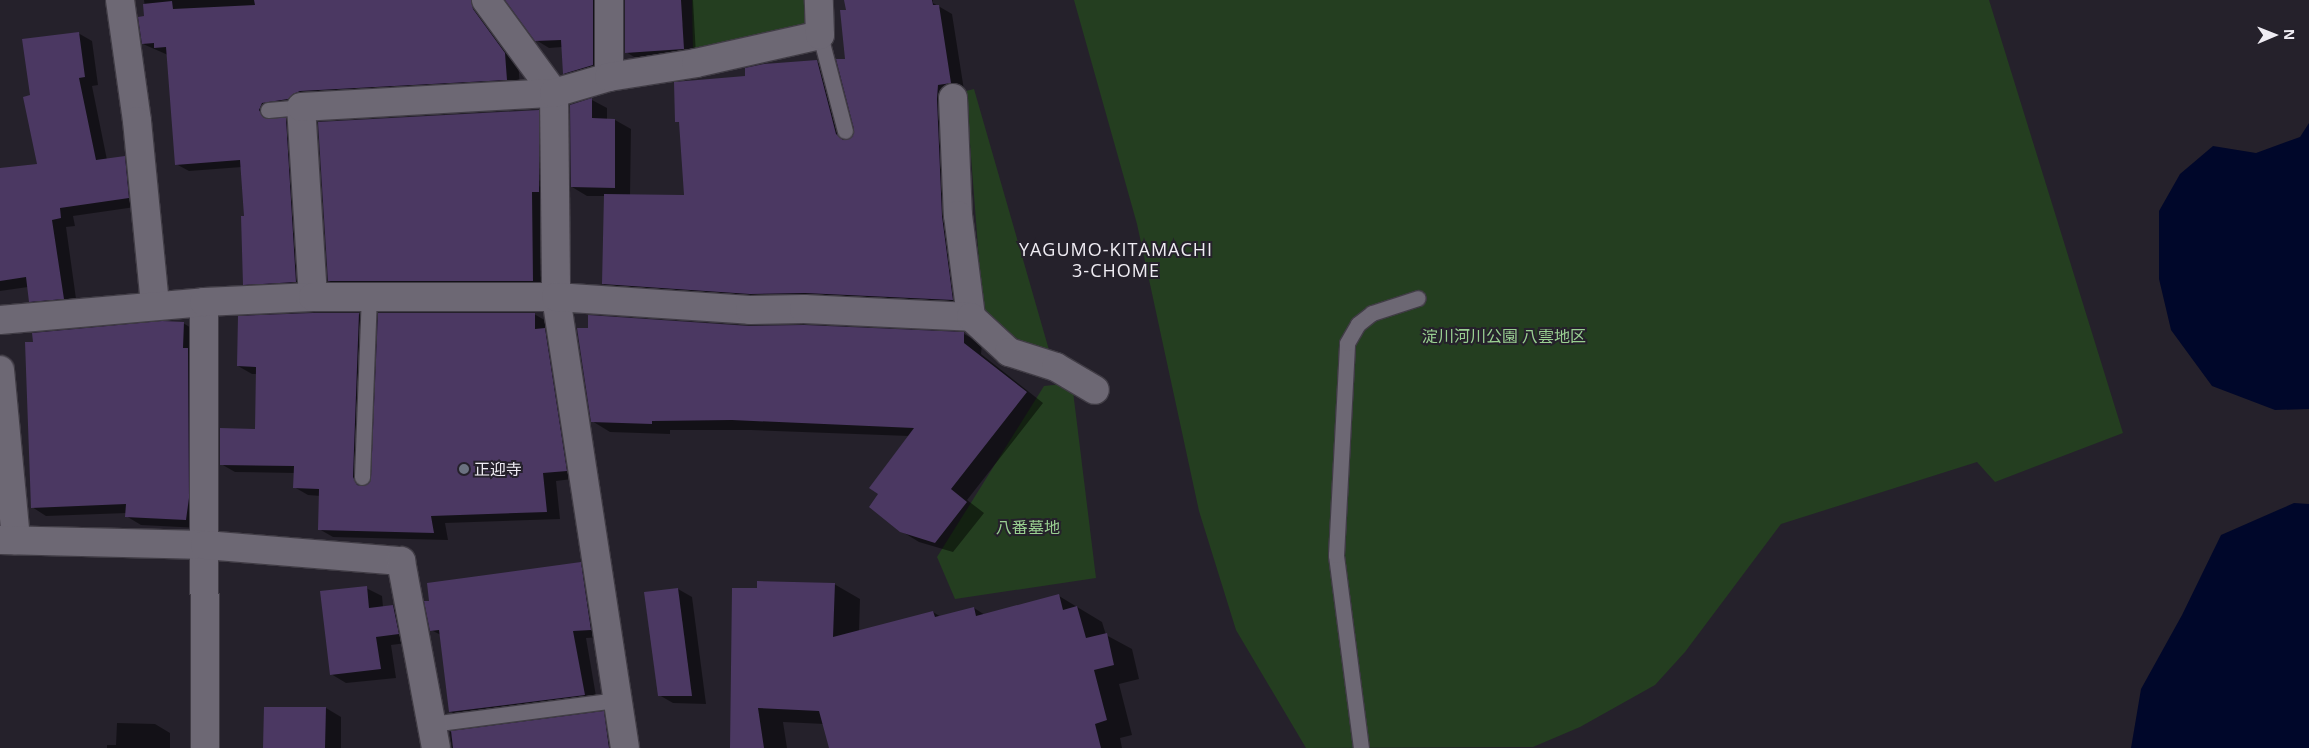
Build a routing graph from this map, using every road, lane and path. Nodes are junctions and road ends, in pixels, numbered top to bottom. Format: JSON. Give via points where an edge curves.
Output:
{"nodes":[{"id":1,"x":120,"y":0,"type":"edge"},
{"id":2,"x":486,"y":0,"type":"edge"},
{"id":3,"x":609,"y":0,"type":"edge"},
{"id":4,"x":819,"y":0,"type":"edge"},
{"id":5,"x":820,"y":35,"type":"junction"},
{"id":6,"x":609,"y":77,"type":"junction"},
{"id":7,"x":554,"y":93,"type":"junction"},
{"id":8,"x":953,"y":98,"type":"dead end"},
{"id":9,"x":301,"y":107,"type":"junction"},
{"id":10,"x":268,"y":110,"type":"dead end"},
{"id":11,"x":845,"y":131,"type":"dead end"},
{"id":12,"x":313,"y":297,"type":"junction"},
{"id":13,"x":369,"y":297,"type":"junction"},
{"id":14,"x":556,"y":297,"type":"junction"},
{"id":15,"x":1418,"y":298,"type":"dead end"},
{"id":16,"x":204,"y":302,"type":"junction"},
{"id":17,"x":155,"y":306,"type":"junction"},
{"id":18,"x":971,"y":317,"type":"junction"},
{"id":19,"x":0,"y":320,"type":"edge"},
{"id":20,"x":0,"y":370,"type":"edge"},
{"id":21,"x":1096,"y":390,"type":"dead end"},
{"id":22,"x":362,"y":477,"type":"dead end"},
{"id":23,"x":8,"y":540,"type":"edge"},
{"id":24,"x":205,"y":544,"type":"junction"},
{"id":25,"x":617,"y":700,"type":"junction"},
{"id":26,"x":434,"y":736,"type":"edge"},
{"id":27,"x":205,"y":748,"type":"edge"},
{"id":28,"x":625,"y":748,"type":"edge"},
{"id":29,"x":1360,"y":748,"type":"edge"}],
"edges":[{"from":1,"to":17,"type":"street","via":[[137,121]]},
{"from":2,"to":7,"type":"street"},
{"from":3,"to":6,"type":"street"},
{"from":4,"to":5,"type":"street"},
{"from":5,"to":6,"type":"street","via":[[696,63]]},
{"from":5,"to":11,"type":"lane"},
{"from":6,"to":7,"type":"street"},
{"from":7,"to":9,"type":"street"},
{"from":7,"to":14,"type":"street"},
{"from":8,"to":18,"type":"street","via":[[958,215]]},
{"from":9,"to":10,"type":"lane"},
{"from":9,"to":12,"type":"street"},
{"from":12,"to":13,"type":"street"},
{"from":12,"to":16,"type":"street"},
{"from":13,"to":14,"type":"street"},
{"from":13,"to":22,"type":"lane"},
{"from":14,"to":18,"type":"street","via":[[750,310],[804,309]]},
{"from":14,"to":25,"type":"street"},
{"from":15,"to":29,"type":"lane","via":[[1372,313],[1358,324],[1347,343],[1336,555]]},
{"from":16,"to":17,"type":"street"},
{"from":16,"to":24,"type":"street"},
{"from":17,"to":19,"type":"street"},
{"from":18,"to":21,"type":"street","via":[[1009,352],[1056,367]]},
{"from":20,"to":23,"type":"street"},
{"from":23,"to":24,"type":"street"},
{"from":24,"to":26,"type":"street","via":[[401,561]]},
{"from":24,"to":27,"type":"street"},
{"from":25,"to":26,"type":"lane"},
{"from":25,"to":28,"type":"street"}]}
